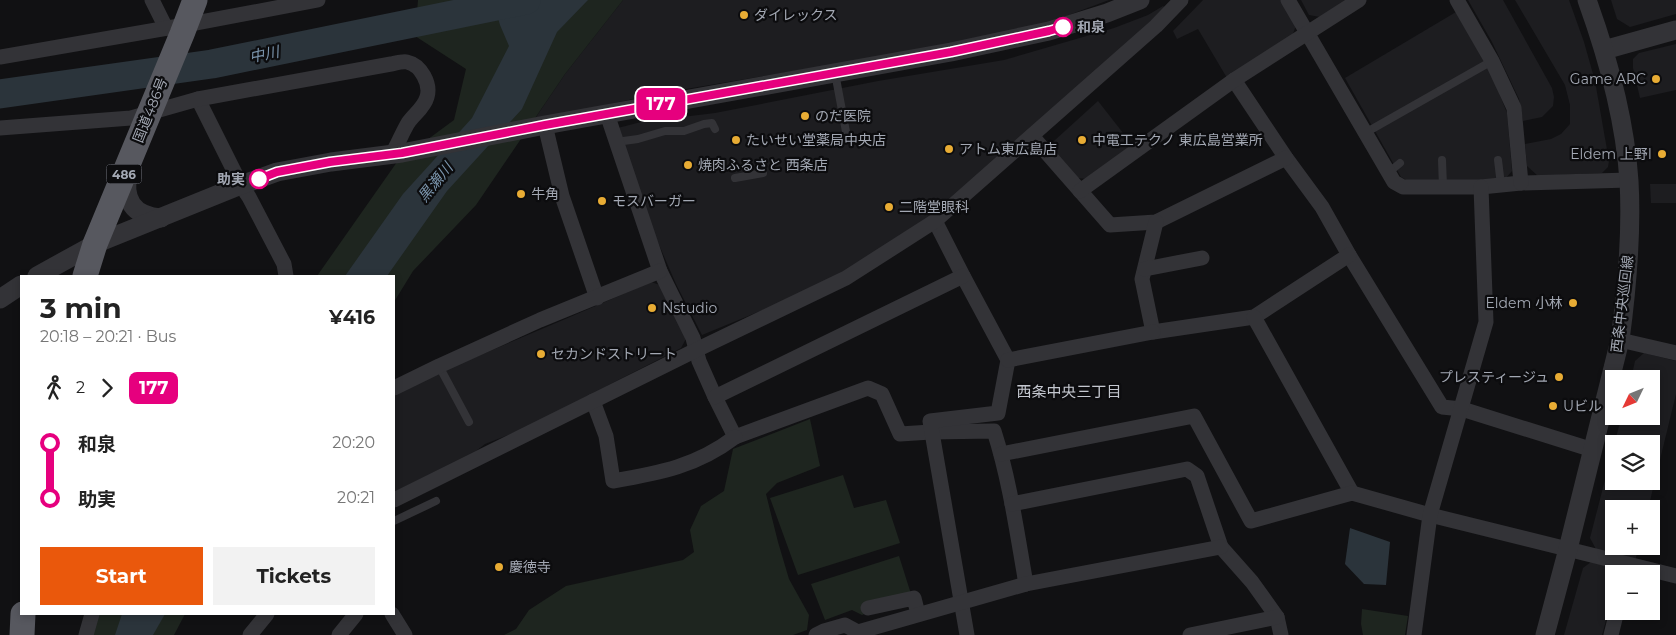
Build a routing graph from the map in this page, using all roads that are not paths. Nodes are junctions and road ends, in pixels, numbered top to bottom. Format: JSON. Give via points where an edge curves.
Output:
{"nodes":[{"id":1,"x":152,"y":0,"type":"edge"},
{"id":2,"x":194,"y":0,"type":"edge"},
{"id":3,"x":318,"y":0,"type":"edge"},
{"id":4,"x":1140,"y":0,"type":"edge"},
{"id":5,"x":1181,"y":0,"type":"edge"},
{"id":6,"x":1288,"y":0,"type":"edge"},
{"id":7,"x":1359,"y":0,"type":"edge"},
{"id":8,"x":1457,"y":0,"type":"edge"},
{"id":9,"x":1587,"y":0,"type":"edge"},
{"id":10,"x":1104,"y":6,"type":"edge"},
{"id":11,"x":178,"y":29,"type":"junction"},
{"id":12,"x":1676,"y":30,"type":"edge"},
{"id":13,"x":1306,"y":34,"type":"junction"},
{"id":14,"x":1604,"y":50,"type":"junction"},
{"id":15,"x":0,"y":57,"type":"edge"},
{"id":16,"x":1492,"y":61,"type":"junction"},
{"id":17,"x":835,"y":73,"type":"junction"},
{"id":18,"x":1234,"y":80,"type":"junction"},
{"id":19,"x":198,"y":99,"type":"junction"},
{"id":20,"x":151,"y":108,"type":"junction"},
{"id":21,"x":607,"y":114,"type":"junction"},
{"id":22,"x":545,"y":125,"type":"junction"},
{"id":23,"x":0,"y":128,"type":"edge"},
{"id":24,"x":715,"y":129,"type":"dead end"},
{"id":25,"x":1364,"y":132,"type":"junction"},
{"id":26,"x":1032,"y":136,"type":"junction"},
{"id":27,"x":847,"y":137,"type":"dead end"},
{"id":28,"x":616,"y":142,"type":"junction"},
{"id":29,"x":397,"y":154,"type":"junction"},
{"id":30,"x":1286,"y":158,"type":"junction"},
{"id":31,"x":1442,"y":160,"type":"dead end"},
{"id":32,"x":1498,"y":160,"type":"dead end"},
{"id":33,"x":130,"y":161,"type":"junction"},
{"id":34,"x":762,"y":173,"type":"dead end"},
{"id":35,"x":735,"y":178,"type":"dead end"},
{"id":36,"x":1629,"y":180,"type":"junction"},
{"id":37,"x":1521,"y":183,"type":"junction"},
{"id":38,"x":241,"y":185,"type":"junction"},
{"id":39,"x":1502,"y":185,"type":"junction"},
{"id":40,"x":1481,"y":187,"type":"junction"},
{"id":41,"x":1443,"y":188,"type":"junction"},
{"id":42,"x":1080,"y":192,"type":"junction"},
{"id":43,"x":161,"y":218,"type":"junction"},
{"id":44,"x":935,"y":221,"type":"junction"},
{"id":45,"x":1156,"y":222,"type":"junction"},
{"id":46,"x":95,"y":244,"type":"junction"},
{"id":47,"x":1349,"y":255,"type":"junction"},
{"id":48,"x":1202,"y":258,"type":"dead end"},
{"id":49,"x":1145,"y":269,"type":"junction"},
{"id":50,"x":660,"y":271,"type":"junction"},
{"id":51,"x":39,"y":275,"type":"edge"},
{"id":52,"x":85,"y":275,"type":"edge"},
{"id":53,"x":286,"y":275,"type":"edge"},
{"id":54,"x":962,"y":276,"type":"junction"},
{"id":55,"x":20,"y":286,"type":"edge"},
{"id":56,"x":597,"y":298,"type":"junction"},
{"id":57,"x":0,"y":299,"type":"edge"},
{"id":58,"x":1254,"y":316,"type":"junction"},
{"id":59,"x":1153,"y":332,"type":"junction"},
{"id":60,"x":1620,"y":340,"type":"junction"},
{"id":61,"x":696,"y":351,"type":"junction"},
{"id":62,"x":1676,"y":353,"type":"edge"},
{"id":63,"x":1008,"y":360,"type":"junction"},
{"id":64,"x":439,"y":366,"type":"junction"},
{"id":65,"x":395,"y":388,"type":"edge"},
{"id":66,"x":715,"y":397,"type":"junction"},
{"id":67,"x":593,"y":401,"type":"junction"},
{"id":68,"x":1462,"y":409,"type":"junction"},
{"id":69,"x":469,"y":422,"type":"dead end"},
{"id":70,"x":931,"y":432,"type":"junction"},
{"id":71,"x":735,"y":437,"type":"junction"},
{"id":72,"x":1593,"y":450,"type":"junction"},
{"id":73,"x":1001,"y":454,"type":"junction"},
{"id":74,"x":1352,"y":493,"type":"junction"},
{"id":75,"x":395,"y":500,"type":"edge"},
{"id":76,"x":436,"y":501,"type":"dead end"},
{"id":77,"x":1012,"y":504,"type":"junction"},
{"id":78,"x":1430,"y":515,"type":"junction"},
{"id":79,"x":395,"y":521,"type":"edge"},
{"id":80,"x":1222,"y":548,"type":"junction"},
{"id":81,"x":1568,"y":549,"type":"junction"},
{"id":82,"x":1615,"y":565,"type":"edge"},
{"id":83,"x":1660,"y":574,"type":"edge"},
{"id":84,"x":1676,"y":576,"type":"edge"},
{"id":85,"x":1026,"y":584,"type":"junction"},
{"id":86,"x":961,"y":603,"type":"junction"},
{"id":87,"x":868,"y":608,"type":"dead end"},
{"id":88,"x":918,"y":614,"type":"junction"},
{"id":89,"x":23,"y":615,"type":"edge"},
{"id":90,"x":92,"y":615,"type":"edge"},
{"id":91,"x":266,"y":615,"type":"edge"},
{"id":92,"x":355,"y":615,"type":"edge"},
{"id":93,"x":393,"y":615,"type":"edge"},
{"id":94,"x":1277,"y":617,"type":"junction"},
{"id":95,"x":1615,"y":620,"type":"edge"},
{"id":96,"x":22,"y":635,"type":"edge"},
{"id":97,"x":86,"y":635,"type":"edge"},
{"id":98,"x":250,"y":635,"type":"edge"},
{"id":99,"x":339,"y":635,"type":"edge"},
{"id":100,"x":405,"y":635,"type":"edge"},
{"id":101,"x":816,"y":635,"type":"edge"},
{"id":102,"x":966,"y":635,"type":"edge"},
{"id":103,"x":1190,"y":635,"type":"edge"},
{"id":104,"x":1281,"y":635,"type":"edge"},
{"id":105,"x":1414,"y":635,"type":"edge"},
{"id":106,"x":1544,"y":635,"type":"edge"},
{"id":107,"x":1611,"y":635,"type":"edge"}],
"edges":[{"from":1,"to":11,"type":"street"},
{"from":2,"to":11,"type":"highway","name":"国道486号","number":"486"},
{"from":3,"to":11,"type":"street"},
{"from":4,"to":10,"type":"street"},
{"from":5,"to":26,"type":"street"},
{"from":6,"to":13,"type":"street"},
{"from":7,"to":13,"type":"street"},
{"from":8,"to":16,"type":"street"},
{"from":9,"to":14,"type":"street","name":"西条中央巡回線"},
{"from":10,"to":17,"type":"street","via":[[1049,31]]},
{"from":11,"to":15,"type":"street"},
{"from":11,"to":20,"type":"highway","name":"国道486号","number":"486"},
{"from":12,"to":14,"type":"street"},
{"from":13,"to":18,"type":"street"},
{"from":13,"to":25,"type":"street"},
{"from":14,"to":36,"type":"street","name":"西条中央巡回線","via":[[1621,122]]},
{"from":16,"to":25,"type":"lane"},
{"from":16,"to":37,"type":"street","via":[[1514,108]]},
{"from":17,"to":21,"type":"street"},
{"from":17,"to":27,"type":"lane"},
{"from":18,"to":30,"type":"street"},
{"from":18,"to":42,"type":"street"},
{"from":19,"to":20,"type":"street"},
{"from":19,"to":29,"type":"street","via":[[407,62],[419,69],[425,78],[427,96],[409,122]]},
{"from":19,"to":38,"type":"street"},
{"from":20,"to":23,"type":"street","via":[[131,118]]},
{"from":20,"to":33,"type":"highway","name":"国道486号","number":"486"},
{"from":21,"to":22,"type":"street"},
{"from":21,"to":28,"type":"street"},
{"from":22,"to":29,"type":"street"},
{"from":22,"to":56,"type":"street","via":[[562,196]]},
{"from":24,"to":28,"type":"lane","via":[[712,122],[684,131],[665,131]]},
{"from":25,"to":41,"type":"street","via":[[1394,168],[1394,182],[1403,187]]},
{"from":26,"to":42,"type":"street"},
{"from":26,"to":44,"type":"street"},
{"from":28,"to":50,"type":"street"},
{"from":29,"to":38,"type":"street","via":[[277,172]]},
{"from":30,"to":45,"type":"street"},
{"from":30,"to":47,"type":"street","via":[[1322,207]]},
{"from":31,"to":41,"type":"lane"},
{"from":32,"to":39,"type":"lane"},
{"from":33,"to":43,"type":"street","via":[[126,189],[132,203],[142,214]]},
{"from":33,"to":46,"type":"highway","name":"国道486号","number":"486"},
{"from":34,"to":35,"type":"lane"},
{"from":36,"to":37,"type":"street"},
{"from":36,"to":60,"type":"street","name":"西条中央巡回線","via":[[1630,233]]},
{"from":37,"to":39,"type":"street"},
{"from":38,"to":43,"type":"street"},
{"from":38,"to":53,"type":"street","via":[[284,264]]},
{"from":39,"to":40,"type":"street"},
{"from":40,"to":41,"type":"street"},
{"from":40,"to":68,"type":"street","via":[[1486,322]]},
{"from":42,"to":45,"type":"street","via":[[1110,225]]},
{"from":43,"to":46,"type":"street"},
{"from":44,"to":54,"type":"street"},
{"from":44,"to":61,"type":"street","via":[[846,278]]},
{"from":45,"to":49,"type":"street"},
{"from":46,"to":51,"type":"street"},
{"from":46,"to":52,"type":"highway","name":"国道486号","number":"486"},
{"from":47,"to":58,"type":"street"},
{"from":47,"to":68,"type":"street","via":[[1442,406]]},
{"from":48,"to":49,"type":"street"},
{"from":49,"to":59,"type":"street","via":[[1142,279]]},
{"from":50,"to":56,"type":"street"},
{"from":50,"to":61,"type":"street","via":[[693,338]]},
{"from":54,"to":63,"type":"street"},
{"from":54,"to":66,"type":"street"},
{"from":55,"to":57,"type":"street"},
{"from":56,"to":64,"type":"street"},
{"from":58,"to":59,"type":"street"},
{"from":58,"to":74,"type":"street"},
{"from":59,"to":63,"type":"street"},
{"from":60,"to":62,"type":"street"},
{"from":60,"to":72,"type":"street","name":"西条中央巡回線"},
{"from":61,"to":66,"type":"street"},
{"from":61,"to":67,"type":"street"},
{"from":63,"to":70,"type":"street","via":[[998,413],[930,421]]},
{"from":64,"to":65,"type":"street"},
{"from":64,"to":69,"type":"lane"},
{"from":66,"to":71,"type":"street"},
{"from":67,"to":71,"type":"street","via":[[606,436],[613,482],[683,466],[719,449]]},
{"from":67,"to":75,"type":"street"},
{"from":68,"to":72,"type":"street"},
{"from":68,"to":78,"type":"street"},
{"from":70,"to":71,"type":"street","via":[[900,434],[882,394],[868,388]]},
{"from":70,"to":73,"type":"street","via":[[994,431]]},
{"from":70,"to":86,"type":"street"},
{"from":72,"to":81,"type":"street","name":"西条中央巡回線"},
{"from":73,"to":74,"type":"street","via":[[1194,416],[1251,521]]},
{"from":73,"to":77,"type":"street"},
{"from":74,"to":78,"type":"street"},
{"from":76,"to":79,"type":"lane"},
{"from":77,"to":80,"type":"street","via":[[1187,469],[1197,476]]},
{"from":77,"to":85,"type":"street"},
{"from":78,"to":81,"type":"street"},
{"from":78,"to":105,"type":"street"},
{"from":80,"to":85,"type":"street"},
{"from":80,"to":94,"type":"street"},
{"from":81,"to":82,"type":"street"},
{"from":81,"to":106,"type":"street","name":"西条中央巡回線"},
{"from":83,"to":84,"type":"street"},
{"from":85,"to":86,"type":"street"},
{"from":86,"to":88,"type":"street"},
{"from":86,"to":102,"type":"street"},
{"from":87,"to":88,"type":"street","via":[[914,598]]},
{"from":88,"to":101,"type":"street","via":[[858,632],[845,625]]},
{"from":89,"to":96,"type":"highway"},
{"from":90,"to":97,"type":"street"},
{"from":91,"to":98,"type":"street"},
{"from":92,"to":99,"type":"street"},
{"from":93,"to":100,"type":"street"},
{"from":94,"to":103,"type":"street"},
{"from":94,"to":104,"type":"street"},
{"from":95,"to":107,"type":"street"}]}
